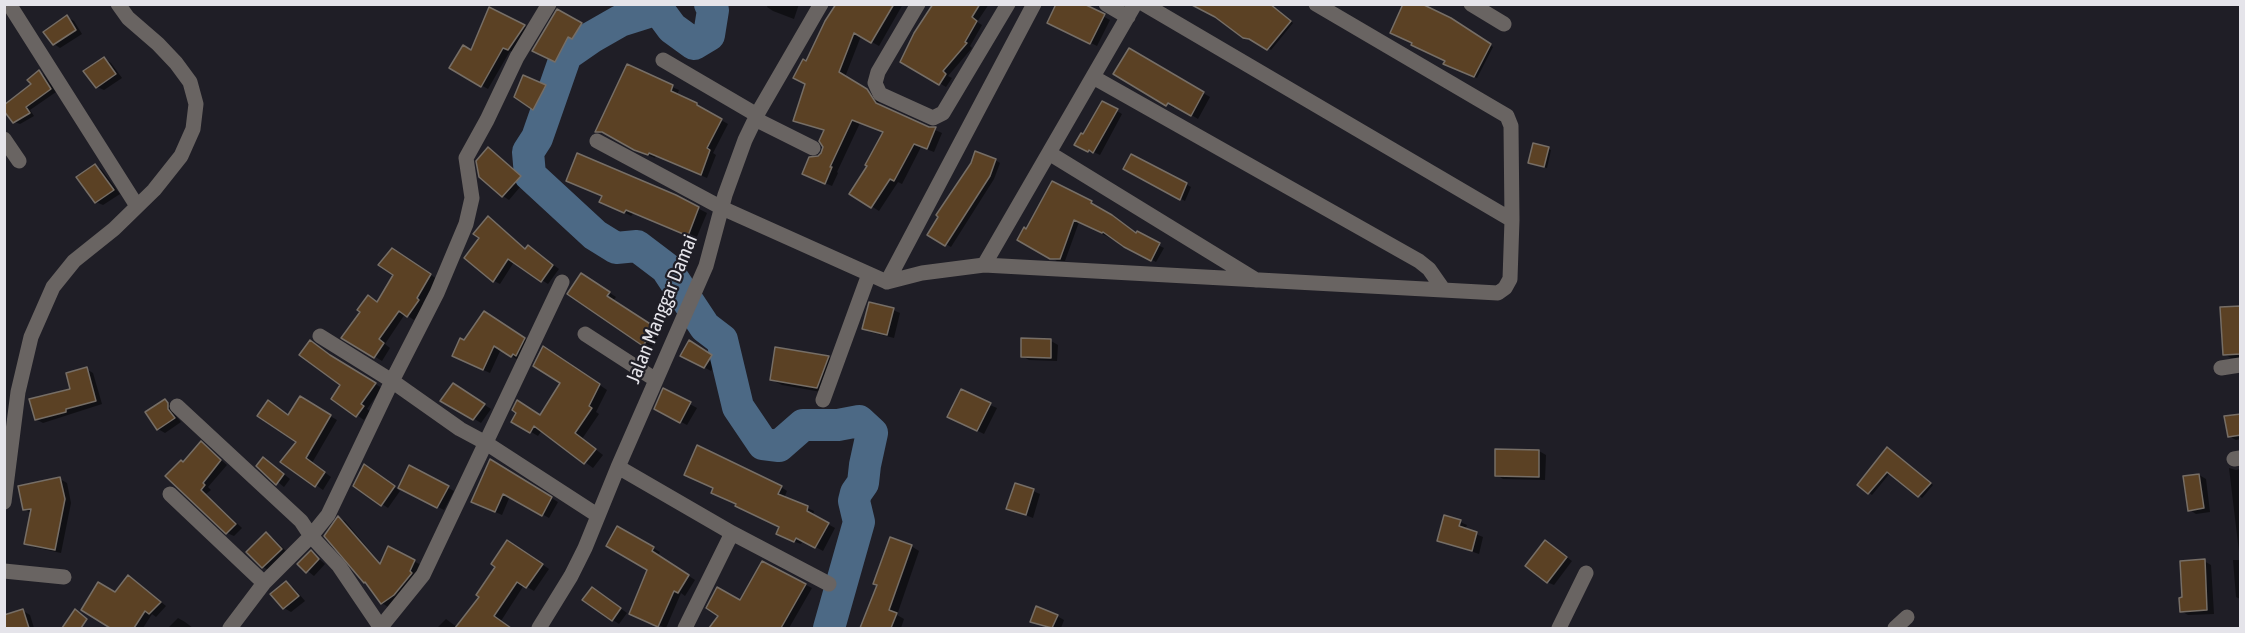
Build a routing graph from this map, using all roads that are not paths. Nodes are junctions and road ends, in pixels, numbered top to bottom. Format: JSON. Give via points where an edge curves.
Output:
{"nodes":[{"id":1,"x":9,"y":4,"type":"edge"},
{"id":2,"x":118,"y":4,"type":"edge"},
{"id":3,"x":549,"y":4,"type":"edge"},
{"id":4,"x":821,"y":4,"type":"edge"},
{"id":5,"x":918,"y":4,"type":"edge"},
{"id":6,"x":1008,"y":4,"type":"edge"},
{"id":7,"x":1034,"y":4,"type":"edge"},
{"id":8,"x":1106,"y":4,"type":"edge"},
{"id":9,"x":1144,"y":4,"type":"edge"},
{"id":10,"x":1316,"y":4,"type":"edge"},
{"id":11,"x":1471,"y":4,"type":"edge"},
{"id":12,"x":1131,"y":11,"type":"edge"},
{"id":13,"x":1504,"y":24,"type":"dead end"},
{"id":14,"x":663,"y":60,"type":"dead end"},
{"id":15,"x":1093,"y":77,"type":"junction"},
{"id":16,"x":756,"y":117,"type":"junction"},
{"id":17,"x":4,"y":139,"type":"edge"},
{"id":18,"x":597,"y":141,"type":"dead end"},
{"id":19,"x":813,"y":148,"type":"dead end"},
{"id":20,"x":1049,"y":153,"type":"junction"},
{"id":21,"x":19,"y":161,"type":"dead end"},
{"id":22,"x":137,"y":206,"type":"junction"},
{"id":23,"x":722,"y":208,"type":"junction"},
{"id":24,"x":1512,"y":220,"type":"junction"},
{"id":25,"x":984,"y":266,"type":"junction"},
{"id":26,"x":869,"y":274,"type":"junction"},
{"id":27,"x":1257,"y":281,"type":"junction"},
{"id":28,"x":562,"y":282,"type":"dead end"},
{"id":29,"x":887,"y":282,"type":"junction"},
{"id":30,"x":1443,"y":289,"type":"junction"},
{"id":31,"x":585,"y":334,"type":"dead end"},
{"id":32,"x":320,"y":336,"type":"dead end"},
{"id":33,"x":2241,"y":365,"type":"edge"},
{"id":34,"x":2221,"y":368,"type":"dead end"},
{"id":35,"x":656,"y":380,"type":"junction"},
{"id":36,"x":392,"y":381,"type":"junction"},
{"id":37,"x":823,"y":400,"type":"dead end"},
{"id":38,"x":177,"y":406,"type":"dead end"},
{"id":39,"x":8,"y":441,"type":"edge"},
{"id":40,"x":486,"y":443,"type":"junction"},
{"id":41,"x":618,"y":467,"type":"junction"},
{"id":42,"x":170,"y":494,"type":"dead end"},
{"id":43,"x":4,"y":502,"type":"edge"},
{"id":44,"x":597,"y":515,"type":"junction"},
{"id":45,"x":732,"y":533,"type":"junction"},
{"id":46,"x":311,"y":536,"type":"junction"},
{"id":47,"x":4,"y":571,"type":"edge"},
{"id":48,"x":1586,"y":573,"type":"dead end"},
{"id":49,"x":64,"y":577,"type":"dead end"},
{"id":50,"x":264,"y":583,"type":"junction"},
{"id":51,"x":829,"y":584,"type":"dead end"},
{"id":52,"x":1907,"y":617,"type":"dead end"},
{"id":53,"x":230,"y":628,"type":"edge"},
{"id":54,"x":381,"y":628,"type":"edge"},
{"id":55,"x":539,"y":628,"type":"edge"},
{"id":56,"x":685,"y":628,"type":"edge"},
{"id":57,"x":1559,"y":628,"type":"edge"},
{"id":58,"x":1895,"y":628,"type":"edge"}],
"edges":[{"from":1,"to":22,"type":"street"},
{"from":2,"to":22,"type":"street","via":[[176,63],[190,82],[196,104],[193,129],[181,156]]},
{"from":3,"to":36,"type":"street","via":[[466,158],[472,198],[466,224],[437,293]]},
{"from":4,"to":16,"type":"street","name":"Jalan Manggar Damai"},
{"from":5,"to":6,"type":"street","via":[[874,83],[880,94],[933,118],[943,113]]},
{"from":7,"to":29,"type":"street"},
{"from":8,"to":12,"type":"street"},
{"from":9,"to":24,"type":"street"},
{"from":10,"to":24,"type":"street","via":[[1507,116],[1511,126]]},
{"from":11,"to":13,"type":"street"},
{"from":12,"to":15,"type":"street"},
{"from":14,"to":16,"type":"street"},
{"from":15,"to":20,"type":"street"},
{"from":15,"to":30,"type":"street","via":[[1419,261]]},
{"from":16,"to":19,"type":"street"},
{"from":16,"to":23,"type":"street","name":"Jalan Manggar Damai"},
{"from":17,"to":21,"type":"street"},
{"from":18,"to":23,"type":"street"},
{"from":20,"to":25,"type":"street"},
{"from":20,"to":27,"type":"street"},
{"from":22,"to":39,"type":"street","via":[[74,261],[53,287],[31,337]]},
{"from":23,"to":26,"type":"street"},
{"from":23,"to":35,"type":"street","name":"Jalan Manggar Damai","via":[[706,266]]},
{"from":24,"to":30,"type":"street","via":[[1510,279],[1505,288],[1498,293]]},
{"from":25,"to":27,"type":"street"},
{"from":25,"to":29,"type":"street","via":[[922,273]]},
{"from":26,"to":29,"type":"street"},
{"from":26,"to":37,"type":"street"},
{"from":27,"to":30,"type":"street"},
{"from":28,"to":40,"type":"street"},
{"from":31,"to":35,"type":"street"},
{"from":32,"to":36,"type":"street"},
{"from":33,"to":34,"type":"street"},
{"from":35,"to":41,"type":"street","name":"Jalan Manggar Damai"},
{"from":36,"to":40,"type":"street"},
{"from":36,"to":46,"type":"street","via":[[328,515]]},
{"from":38,"to":46,"type":"street","via":[[301,521]]},
{"from":39,"to":43,"type":"street"},
{"from":40,"to":44,"type":"street"},
{"from":40,"to":54,"type":"street","via":[[423,575]]},
{"from":41,"to":44,"type":"street","name":"Jalan Manggar Damai"},
{"from":41,"to":45,"type":"street"},
{"from":42,"to":50,"type":"street"},
{"from":44,"to":55,"type":"street","name":"Jalan Manggar Damai","via":[[571,576]]},
{"from":45,"to":51,"type":"street"},
{"from":45,"to":56,"type":"street"},
{"from":46,"to":50,"type":"street"},
{"from":46,"to":54,"type":"street","via":[[339,566]]},
{"from":47,"to":49,"type":"street"},
{"from":48,"to":57,"type":"street"},
{"from":50,"to":53,"type":"street"},
{"from":52,"to":58,"type":"street"}]}
